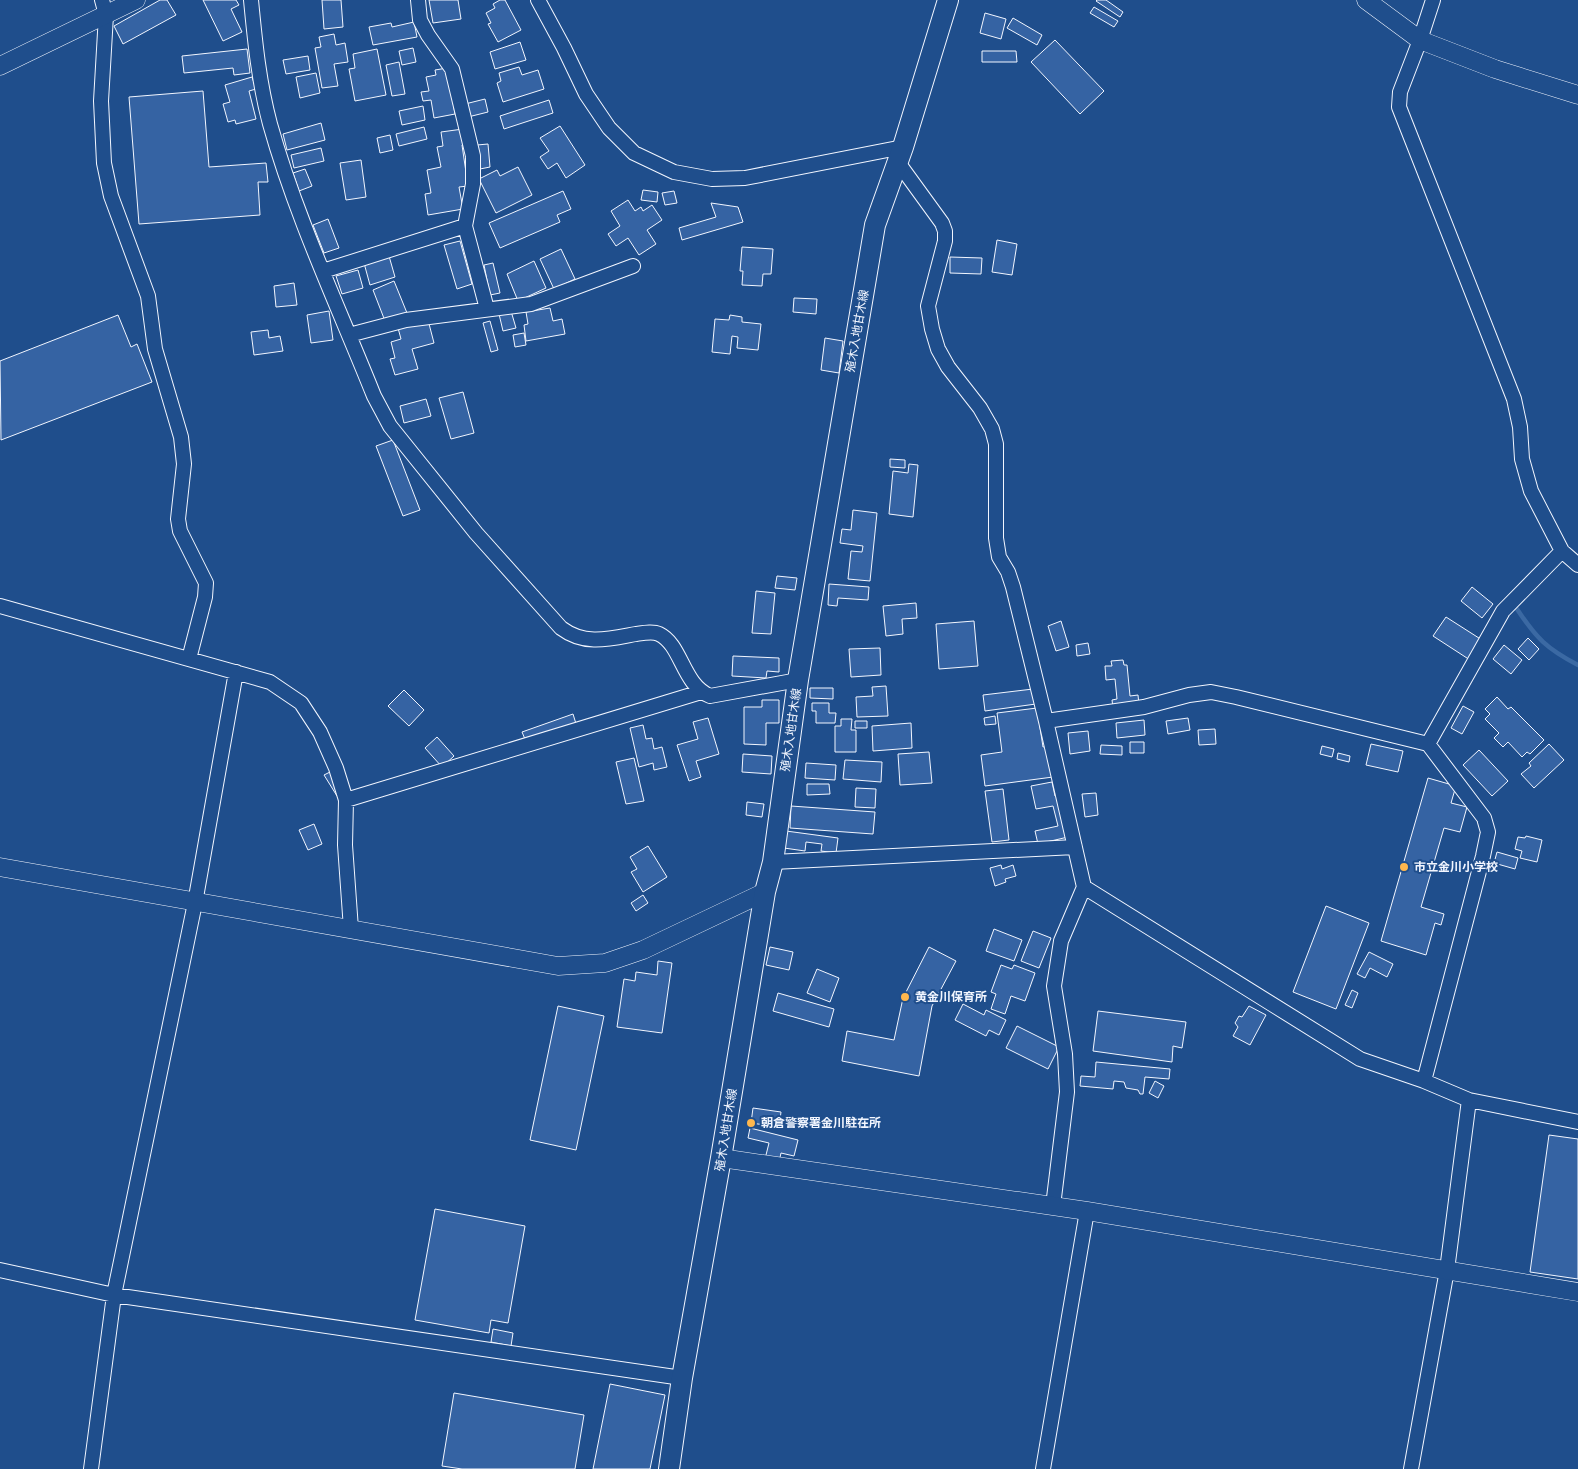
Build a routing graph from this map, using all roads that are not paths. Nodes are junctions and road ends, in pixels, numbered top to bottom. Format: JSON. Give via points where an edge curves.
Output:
{"nodes":[{"id":1,"x":136,"y":0,"type":"edge"},
{"id":2,"x":251,"y":0,"type":"edge"},
{"id":3,"x":418,"y":0,"type":"edge"},
{"id":4,"x":538,"y":0,"type":"edge"},
{"id":5,"x":948,"y":0,"type":"edge"},
{"id":6,"x":1366,"y":0,"type":"edge"},
{"id":7,"x":1433,"y":0,"type":"edge"},
{"id":8,"x":104,"y":8,"type":"edge"},
{"id":9,"x":1420,"y":40,"type":"junction"},
{"id":10,"x":0,"y":66,"type":"edge"},
{"id":11,"x":1578,"y":95,"type":"edge"},
{"id":12,"x":900,"y":154,"type":"junction"},
{"id":13,"x":465,"y":226,"type":"junction"},
{"id":14,"x":633,"y":266,"type":"dead end"},
{"id":15,"x":323,"y":271,"type":"junction"},
{"id":16,"x":487,"y":309,"type":"junction"},
{"id":17,"x":349,"y":335,"type":"junction"},
{"id":18,"x":1562,"y":551,"type":"junction"},
{"id":19,"x":1578,"y":565,"type":"edge"},
{"id":20,"x":0,"y":606,"type":"edge"},
{"id":21,"x":189,"y":659,"type":"junction"},
{"id":22,"x":236,"y":672,"type":"junction"},
{"id":23,"x":798,"y":680,"type":"junction"},
{"id":24,"x":701,"y":692,"type":"junction"},
{"id":25,"x":1046,"y":721,"type":"junction"},
{"id":26,"x":1428,"y":744,"type":"junction"},
{"id":27,"x":346,"y":800,"type":"junction"},
{"id":28,"x":1075,"y":847,"type":"junction"},
{"id":29,"x":773,"y":862,"type":"junction"},
{"id":30,"x":0,"y":867,"type":"edge"},
{"id":31,"x":1084,"y":887,"type":"junction"},
{"id":32,"x":765,"y":892,"type":"junction"},
{"id":33,"x":196,"y":903,"type":"junction"},
{"id":34,"x":351,"y":929,"type":"junction"},
{"id":35,"x":1424,"y":1081,"type":"junction"},
{"id":36,"x":1469,"y":1100,"type":"junction"},
{"id":37,"x":1578,"y":1122,"type":"edge"},
{"id":38,"x":721,"y":1158,"type":"junction"},
{"id":39,"x":1053,"y":1206,"type":"junction"},
{"id":40,"x":1087,"y":1211,"type":"junction"},
{"id":41,"x":0,"y":1270,"type":"edge"},
{"id":42,"x":1447,"y":1270,"type":"junction"},
{"id":43,"x":1578,"y":1292,"type":"edge"},
{"id":44,"x":114,"y":1295,"type":"junction"},
{"id":45,"x":682,"y":1378,"type":"junction"},
{"id":46,"x":91,"y":1469,"type":"edge"},
{"id":47,"x":669,"y":1469,"type":"edge"},
{"id":48,"x":1043,"y":1469,"type":"edge"},
{"id":49,"x":1411,"y":1469,"type":"edge"}],
"edges":[{"from":1,"to":8,"type":"street"},
{"from":2,"to":15,"type":"street","via":[[257,65],[270,122],[296,203]]},
{"from":3,"to":13,"type":"street","via":[[424,27],[452,69],[473,156],[473,184]]},
{"from":4,"to":12,"type":"street","via":[[586,94],[608,128],[634,153],[674,172],[712,179],[745,178]]},
{"from":5,"to":12,"type":"main road","name":"殖木入地甘木線"},
{"from":6,"to":9,"type":"street"},
{"from":7,"to":9,"type":"street"},
{"from":8,"to":10,"type":"street"},
{"from":8,"to":21,"type":"street","via":[[101,101],[104,164],[110,196],[148,296],[155,349],[182,437],[184,464],[178,519],[180,531],[206,583]]},
{"from":9,"to":11,"type":"street","via":[[1495,69]]},
{"from":9,"to":18,"type":"street","via":[[1400,92],[1399,107],[1514,399],[1522,459],[1531,491]]},
{"from":12,"to":23,"type":"main road","name":"殖木入地甘木線","via":[[876,225]]},
{"from":12,"to":25,"type":"street","via":[[945,231],[928,306],[932,329],[948,367],[992,429],[996,444],[999,557],[1013,587]]},
{"from":13,"to":15,"type":"street"},
{"from":13,"to":16,"type":"street"},
{"from":14,"to":16,"type":"street","via":[[531,304]]},
{"from":15,"to":17,"type":"street"},
{"from":16,"to":17,"type":"street","via":[[406,320]]},
{"from":17,"to":24,"type":"street","via":[[390,426],[476,533],[561,628],[572,636],[590,640],[643,632],[658,634],[670,642]]},
{"from":18,"to":19,"type":"street"},
{"from":18,"to":26,"type":"street","via":[[1503,611]]},
{"from":20,"to":21,"type":"street"},
{"from":21,"to":22,"type":"street"},
{"from":22,"to":27,"type":"street","via":[[270,682],[301,703],[320,732]]},
{"from":22,"to":33,"type":"street"},
{"from":23,"to":24,"type":"street","via":[[710,696]]},
{"from":23,"to":29,"type":"main road","name":"殖木入地甘木線"},
{"from":24,"to":27,"type":"street"},
{"from":25,"to":26,"type":"street","via":[[1144,707],[1211,692]]},
{"from":25,"to":28,"type":"street"},
{"from":26,"to":35,"type":"street","via":[[1484,818],[1488,832]]},
{"from":27,"to":34,"type":"street","via":[[345,845]]},
{"from":28,"to":29,"type":"street"},
{"from":28,"to":31,"type":"street"},
{"from":29,"to":32,"type":"main road","name":"殖木入地甘木線"},
{"from":30,"to":33,"type":"street"},
{"from":31,"to":35,"type":"street","via":[[1360,1059]]},
{"from":31,"to":39,"type":"street","via":[[1061,941],[1054,986],[1065,1054],[1067,1092]]},
{"from":32,"to":34,"type":"street","via":[[643,950],[605,963],[558,966]]},
{"from":32,"to":38,"type":"main road","name":"殖木入地甘木線"},
{"from":33,"to":34,"type":"street"},
{"from":33,"to":44,"type":"street"},
{"from":35,"to":36,"type":"street"},
{"from":36,"to":37,"type":"street"},
{"from":36,"to":42,"type":"street"},
{"from":38,"to":39,"type":"street"},
{"from":38,"to":45,"type":"main road","name":"殖木入地甘木線"},
{"from":39,"to":40,"type":"street"},
{"from":40,"to":42,"type":"street"},
{"from":40,"to":48,"type":"street"},
{"from":41,"to":44,"type":"street"},
{"from":42,"to":43,"type":"street"},
{"from":42,"to":49,"type":"street"},
{"from":44,"to":45,"type":"street"},
{"from":44,"to":46,"type":"street"},
{"from":45,"to":47,"type":"main road","name":"殖木入地甘木線"}]}
